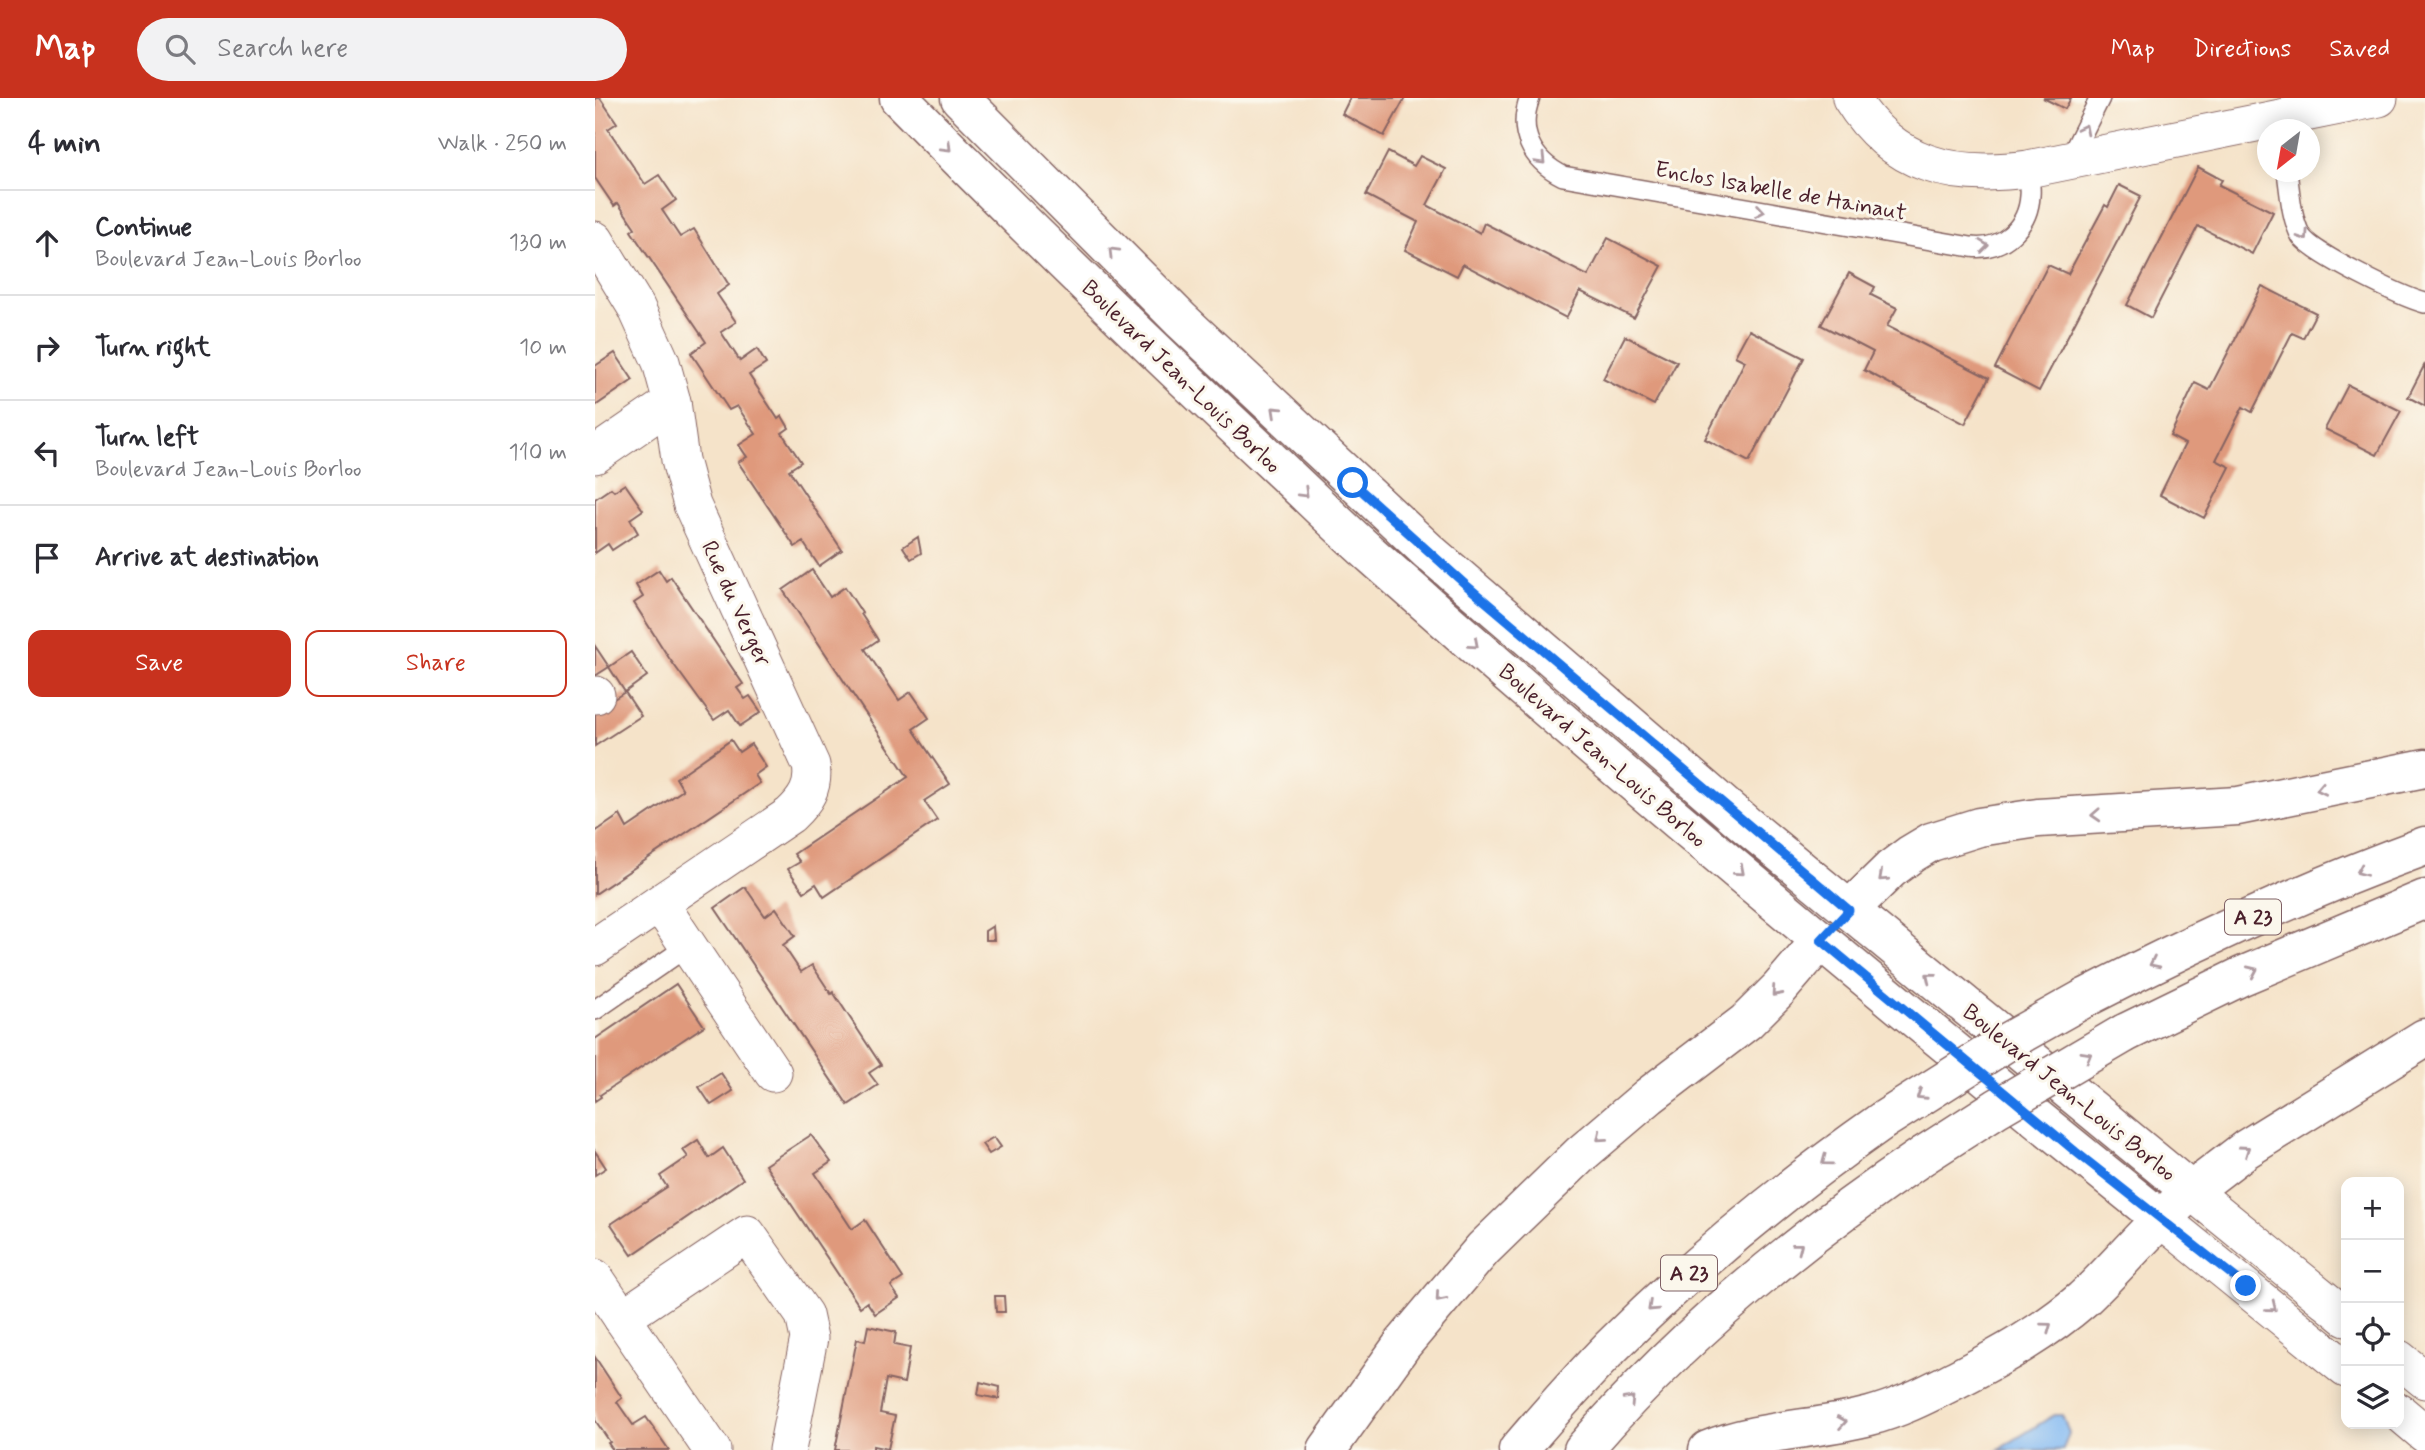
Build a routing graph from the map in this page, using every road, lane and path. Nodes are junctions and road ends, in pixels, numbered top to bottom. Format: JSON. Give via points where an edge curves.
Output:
{"nodes":[{"id":1,"x":899,"y":98,"type":"edge"},
{"id":2,"x":960,"y":98,"type":"edge"},
{"id":3,"x":1530,"y":98,"type":"edge"},
{"id":4,"x":1851,"y":98,"type":"edge"},
{"id":5,"x":2100,"y":98,"type":"edge"},
{"id":6,"x":2379,"y":98,"type":"edge"},
{"id":7,"x":2276,"y":115,"type":"edge"},
{"id":8,"x":2069,"y":160,"type":"junction"},
{"id":9,"x":2028,"y":169,"type":"junction"},
{"id":10,"x":2289,"y":182,"type":"edge"},
{"id":11,"x":595,"y":240,"type":"edge"},
{"id":12,"x":2425,"y":303,"type":"edge"},
{"id":13,"x":672,"y":402,"type":"junction"},
{"id":14,"x":595,"y":455,"type":"edge"},
{"id":15,"x":2425,"y":768,"type":"edge"},
{"id":16,"x":2425,"y":846,"type":"edge"},
{"id":17,"x":2425,"y":899,"type":"edge"},
{"id":18,"x":660,"y":904,"type":"junction"},
{"id":19,"x":1849,"y":910,"type":"junction"},
{"id":20,"x":1821,"y":940,"type":"junction"},
{"id":21,"x":688,"y":946,"type":"junction"},
{"id":22,"x":595,"y":947,"type":"edge"},
{"id":23,"x":595,"y":1010,"type":"edge"},
{"id":24,"x":2425,"y":1038,"type":"edge"},
{"id":25,"x":773,"y":1073,"type":"dead end"},
{"id":26,"x":2191,"y":1191,"type":"junction"},
{"id":27,"x":2161,"y":1219,"type":"junction"},
{"id":28,"x":595,"y":1278,"type":"edge"},
{"id":29,"x":2341,"y":1313,"type":"edge"},
{"id":30,"x":622,"y":1318,"type":"junction"},
{"id":31,"x":2404,"y":1363,"type":"edge"},
{"id":32,"x":2342,"y":1366,"type":"edge"},
{"id":33,"x":2425,"y":1380,"type":"edge"},
{"id":34,"x":2404,"y":1416,"type":"edge"},
{"id":35,"x":2425,"y":1434,"type":"edge"},
{"id":36,"x":712,"y":1450,"type":"edge"},
{"id":37,"x":787,"y":1450,"type":"edge"},
{"id":38,"x":1327,"y":1450,"type":"edge"},
{"id":39,"x":1518,"y":1450,"type":"edge"},
{"id":40,"x":1583,"y":1450,"type":"edge"},
{"id":41,"x":1708,"y":1450,"type":"edge"}],
"edges":[{"from":1,"to":20,"type":"main road","name":"Boulevard Jean-Louis Borloo","one_way":true,"via":[[1152,350],[1374,558]]},
{"from":19,"to":2,"type":"main road","name":"Boulevard Jean-Louis Borloo","one_way":true,"via":[[1389,516],[1189,328]]},
{"from":3,"to":9,"type":"lane","name":"Enclos Isabelle de Hainaut","one_way":true,"via":[[1524,123],[1530,148],[1563,176],[1971,247],[1991,247],[2017,230],[2031,194]]},
{"from":4,"to":9,"type":"street","via":[[1869,124],[1893,146],[1919,160],[1983,174]]},
{"from":8,"to":5,"type":"lane","one_way":true},
{"from":6,"to":7,"type":"street"},
{"from":7,"to":8,"type":"street"},
{"from":8,"to":9,"type":"street"},
{"from":10,"to":12,"type":"lane","one_way":true,"via":[[2297,225],[2311,247]]},
{"from":11,"to":13,"type":"street","name":"Rue du Verger","via":[[652,338]]},
{"from":13,"to":14,"type":"street"},
{"from":13,"to":18,"type":"street","name":"Rue du Verger","via":[[692,505],[813,775],[807,796],[790,815]]},
{"from":15,"to":19,"type":"main road","one_way":true,"via":[[2238,806],[2038,817],[1979,827],[1931,842],[1891,869]]},
{"from":16,"to":39,"type":"main road","number":"A 23","one_way":true,"bridge":true,"via":[[2200,940],[2085,998],[1882,1121],[1787,1191],[1693,1270],[1602,1356]]},
{"from":40,"to":17,"type":"main road","number":"A 23","one_way":true,"bridge":true,"via":[[1664,1365],[1748,1287],[1826,1224],[1924,1155],[2126,1033],[2242,976]]},
{"from":18,"to":21,"type":"street"},
{"from":18,"to":22,"type":"street","name":"Rue du Verger"},
{"from":19,"to":20,"type":"main road"},
{"from":26,"to":19,"type":"main road","name":"Boulevard Jean-Louis Borloo","one_way":true},
{"from":20,"to":27,"type":"main road","name":"Boulevard Jean-Louis Borloo"},
{"from":20,"to":38,"type":"main road","one_way":true,"via":[[1746,1022],[1582,1153],[1483,1249],[1402,1345]]},
{"from":21,"to":23,"type":"lane"},
{"from":21,"to":25,"type":"street"},
{"from":26,"to":24,"type":"main road","one_way":true,"via":[[2246,1149]]},
{"from":26,"to":27,"type":"main road"},
{"from":26,"to":29,"type":"street","name":"Boulevard Jean-Louis Borloo"},
{"from":27,"to":32,"type":"street","name":"Boulevard Jean-Louis Borloo","one_way":true},
{"from":41,"to":27,"type":"main road","one_way":true,"via":[[1868,1417],[1910,1403],[2020,1345],[2061,1317]]},
{"from":28,"to":30,"type":"street"},
{"from":30,"to":36,"type":"street"},
{"from":30,"to":37,"type":"street","via":[[747,1234],[808,1326]]},
{"from":31,"to":33,"type":"street"},
{"from":34,"to":35,"type":"street"}]}
